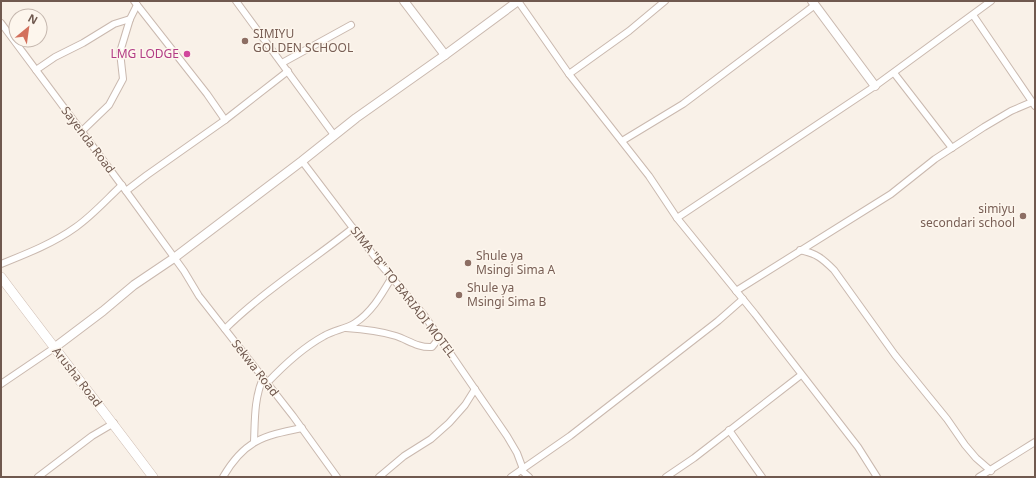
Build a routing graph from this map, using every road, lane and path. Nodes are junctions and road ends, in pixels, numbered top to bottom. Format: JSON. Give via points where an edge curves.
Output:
{"nodes":[{"id":1,"x":236,"y":1,"type":"edge"},
{"id":2,"x":404,"y":1,"type":"edge"},
{"id":3,"x":518,"y":1,"type":"edge"},
{"id":4,"x":665,"y":1,"type":"edge"},
{"id":5,"x":991,"y":1,"type":"edge"},
{"id":6,"x":136,"y":3,"type":"edge"},
{"id":7,"x":813,"y":3,"type":"edge"},
{"id":8,"x":973,"y":15,"type":"junction"},
{"id":9,"x":130,"y":19,"type":"junction"},
{"id":10,"x":1,"y":23,"type":"edge"},
{"id":11,"x":351,"y":25,"type":"dead end"},
{"id":12,"x":445,"y":55,"type":"junction"},
{"id":13,"x":282,"y":63,"type":"junction"},
{"id":14,"x":36,"y":70,"type":"junction"},
{"id":15,"x":288,"y":71,"type":"junction"},
{"id":16,"x":894,"y":73,"type":"junction"},
{"id":17,"x":569,"y":74,"type":"junction"},
{"id":18,"x":875,"y":86,"type":"junction"},
{"id":19,"x":1034,"y":104,"type":"edge"},
{"id":20,"x":224,"y":120,"type":"junction"},
{"id":21,"x":82,"y":131,"type":"junction"},
{"id":22,"x":334,"y":135,"type":"junction"},
{"id":23,"x":622,"y":141,"type":"junction"},
{"id":24,"x":952,"y":148,"type":"junction"},
{"id":25,"x":302,"y":161,"type":"junction"},
{"id":26,"x":122,"y":185,"type":"junction"},
{"id":27,"x":126,"y":191,"type":"junction"},
{"id":28,"x":677,"y":218,"type":"junction"},
{"id":29,"x":353,"y":228,"type":"junction"},
{"id":30,"x":800,"y":250,"type":"junction"},
{"id":31,"x":174,"y":258,"type":"junction"},
{"id":32,"x":1,"y":264,"type":"edge"},
{"id":33,"x":1,"y":277,"type":"edge"},
{"id":34,"x":392,"y":277,"type":"junction"},
{"id":35,"x":736,"y":291,"type":"junction"},
{"id":36,"x":743,"y":299,"type":"junction"},
{"id":37,"x":345,"y":328,"type":"junction"},
{"id":38,"x":225,"y":329,"type":"junction"},
{"id":39,"x":440,"y":337,"type":"junction"},
{"id":40,"x":54,"y":348,"type":"junction"},
{"id":41,"x":801,"y":375,"type":"junction"},
{"id":42,"x":263,"y":378,"type":"junction"},
{"id":43,"x":1,"y":384,"type":"edge"},
{"id":44,"x":267,"y":384,"type":"junction"},
{"id":45,"x":475,"y":389,"type":"junction"},
{"id":46,"x":114,"y":423,"type":"junction"},
{"id":47,"x":302,"y":428,"type":"junction"},
{"id":48,"x":729,"y":430,"type":"junction"},
{"id":49,"x":254,"y":442,"type":"junction"},
{"id":50,"x":1035,"y":442,"type":"edge"},
{"id":51,"x":522,"y":469,"type":"junction"},
{"id":52,"x":991,"y":471,"type":"junction"},
{"id":53,"x":38,"y":477,"type":"edge"},
{"id":54,"x":153,"y":477,"type":"edge"},
{"id":55,"x":223,"y":477,"type":"edge"},
{"id":56,"x":337,"y":477,"type":"edge"},
{"id":57,"x":379,"y":477,"type":"edge"},
{"id":58,"x":511,"y":477,"type":"edge"},
{"id":59,"x":529,"y":477,"type":"edge"},
{"id":60,"x":666,"y":477,"type":"edge"},
{"id":61,"x":762,"y":477,"type":"edge"},
{"id":62,"x":878,"y":477,"type":"edge"},
{"id":63,"x":979,"y":477,"type":"edge"}],
"edges":[{"from":1,"to":13,"type":"street"},
{"from":2,"to":12,"type":"street"},
{"from":3,"to":12,"type":"street"},
{"from":3,"to":17,"type":"street"},
{"from":4,"to":17,"type":"street","via":[[629,31]]},
{"from":5,"to":8,"type":"street"},
{"from":6,"to":9,"type":"street"},
{"from":6,"to":20,"type":"street","via":[[214,103]]},
{"from":7,"to":18,"type":"street"},
{"from":7,"to":23,"type":"street","via":[[683,104]]},
{"from":8,"to":16,"type":"street"},
{"from":8,"to":19,"type":"street"},
{"from":9,"to":14,"type":"street","via":[[114,24]]},
{"from":9,"to":21,"type":"street","via":[[120,52],[123,79],[109,105]]},
{"from":10,"to":14,"type":"street","name":"Sayenda Road"},
{"from":11,"to":13,"type":"street"},
{"from":12,"to":22,"type":"street"},
{"from":13,"to":15,"type":"street"},
{"from":14,"to":21,"type":"street","name":"Sayenda Road"},
{"from":15,"to":20,"type":"street"},
{"from":15,"to":22,"type":"street"},
{"from":16,"to":18,"type":"street"},
{"from":16,"to":24,"type":"street"},
{"from":17,"to":23,"type":"street"},
{"from":18,"to":28,"type":"street"},
{"from":19,"to":24,"type":"street","via":[[1005,115]]},
{"from":20,"to":27,"type":"street"},
{"from":21,"to":26,"type":"street","name":"Sayenda Road"},
{"from":22,"to":25,"type":"street"},
{"from":23,"to":28,"type":"street"},
{"from":24,"to":30,"type":"street","via":[[891,194]]},
{"from":25,"to":29,"type":"street","name":"SIMA \"B\" TO BARIADI MOTEL"},
{"from":25,"to":31,"type":"street"},
{"from":26,"to":27,"type":"street","name":"Sayenda Road"},
{"from":26,"to":32,"type":"street","via":[[76,227]]},
{"from":27,"to":31,"type":"street","name":"Sayenda Road"},
{"from":28,"to":35,"type":"street"},
{"from":29,"to":34,"type":"street","name":"SIMA \"B\" TO BARIADI MOTEL"},
{"from":29,"to":38,"type":"street","via":[[275,286]]},
{"from":30,"to":35,"type":"street"},
{"from":30,"to":52,"type":"street","via":[[823,258],[834,270],[964,445]]},
{"from":31,"to":38,"type":"street","name":"Sekwa Road"},
{"from":31,"to":40,"type":"street","via":[[134,285]]},
{"from":33,"to":40,"type":"main road","name":"Arusha Road"},
{"from":34,"to":37,"type":"street","via":[[373,306],[355,323]]},
{"from":34,"to":39,"type":"street","name":"SIMA \"B\" TO BARIADI MOTEL"},
{"from":35,"to":36,"type":"street"},
{"from":36,"to":41,"type":"street"},
{"from":36,"to":51,"type":"street","via":[[570,436]]},
{"from":37,"to":39,"type":"street","via":[[396,336],[424,348],[432,348]]},
{"from":37,"to":44,"type":"street","via":[[311,343],[294,356]]},
{"from":38,"to":42,"type":"street","name":"Sekwa Road"},
{"from":39,"to":45,"type":"street","name":"SIMA \"B\" TO BARIADI MOTEL"},
{"from":40,"to":43,"type":"street"},
{"from":40,"to":46,"type":"main road","name":"Arusha Road"},
{"from":41,"to":48,"type":"street"},
{"from":41,"to":62,"type":"street"},
{"from":42,"to":44,"type":"street","name":"Sekwa Road"},
{"from":42,"to":49,"type":"street","via":[[258,389]]},
{"from":44,"to":47,"type":"street","name":"Sekwa Road"},
{"from":45,"to":51,"type":"street","name":"SIMA \"B\" TO BARIADI MOTEL","via":[[517,453]]},
{"from":45,"to":57,"type":"street","via":[[449,423]]},
{"from":46,"to":53,"type":"street","via":[[92,436]]},
{"from":46,"to":54,"type":"main road","name":"Arusha Road"},
{"from":47,"to":49,"type":"street"},
{"from":47,"to":56,"type":"street","name":"Sekwa Road"},
{"from":48,"to":60,"type":"street"},
{"from":48,"to":61,"type":"street"},
{"from":49,"to":55,"type":"street","via":[[241,451]]},
{"from":50,"to":52,"type":"street"},
{"from":51,"to":58,"type":"street"},
{"from":51,"to":59,"type":"street"},
{"from":52,"to":63,"type":"street"}]}
